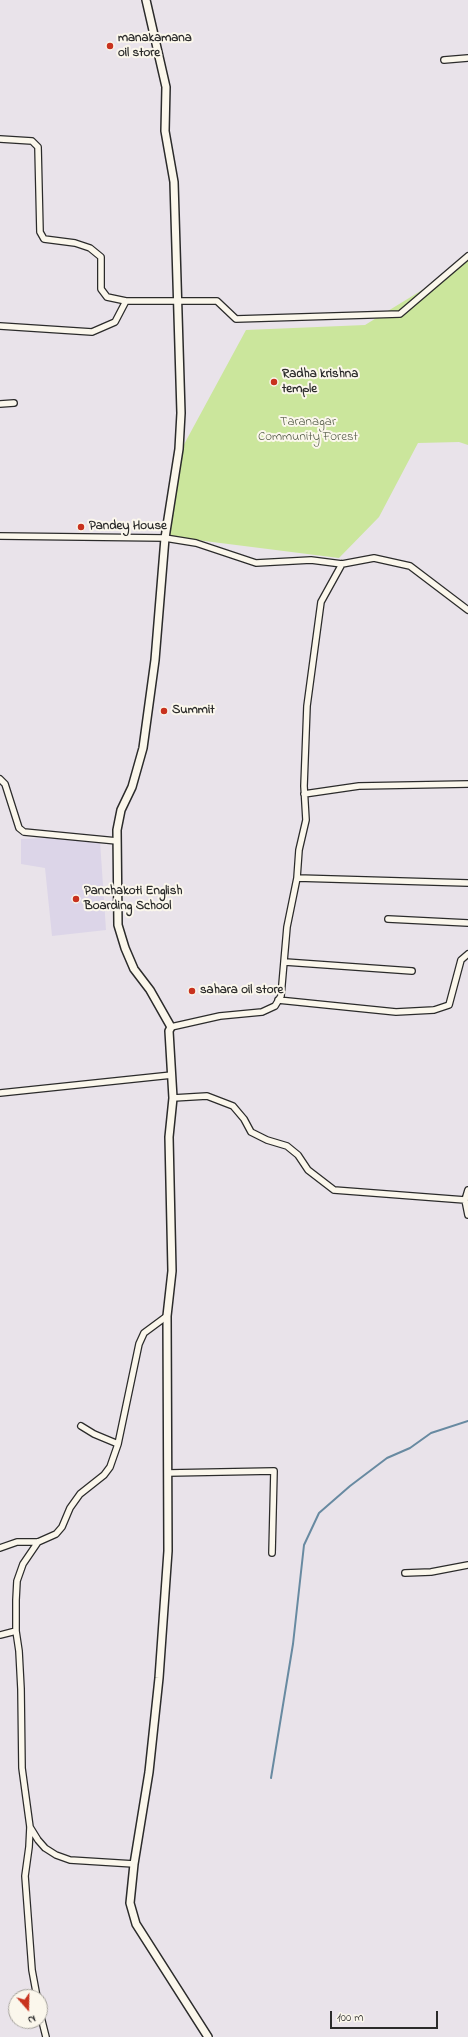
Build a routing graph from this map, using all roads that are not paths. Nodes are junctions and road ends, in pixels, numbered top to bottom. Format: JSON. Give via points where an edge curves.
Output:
{"nodes":[{"id":1,"x":146,"y":0,"type":"edge"},
{"id":2,"x":468,"y":58,"type":"edge"},
{"id":3,"x":444,"y":60,"type":"dead end"},
{"id":4,"x":0,"y":139,"type":"edge"},
{"id":5,"x":468,"y":256,"type":"edge"},
{"id":6,"x":126,"y":302,"type":"junction"},
{"id":7,"x":178,"y":302,"type":"junction"},
{"id":8,"x":0,"y":326,"type":"edge"},
{"id":9,"x":14,"y":403,"type":"dead end"},
{"id":10,"x":0,"y":404,"type":"edge"},
{"id":11,"x":0,"y":536,"type":"edge"},
{"id":12,"x":165,"y":538,"type":"junction"},
{"id":13,"x":342,"y":564,"type":"junction"},
{"id":14,"x":468,"y":610,"type":"edge"},
{"id":15,"x":0,"y":779,"type":"edge"},
{"id":16,"x":468,"y":784,"type":"edge"},
{"id":17,"x":304,"y":794,"type":"junction"},
{"id":18,"x":117,"y":841,"type":"junction"},
{"id":19,"x":297,"y":878,"type":"junction"},
{"id":20,"x":468,"y":883,"type":"edge"},
{"id":21,"x":388,"y":919,"type":"dead end"},
{"id":22,"x":468,"y":923,"type":"edge"},
{"id":23,"x":468,"y":954,"type":"edge"},
{"id":24,"x":285,"y":962,"type":"junction"},
{"id":25,"x":412,"y":971,"type":"dead end"},
{"id":26,"x":278,"y":1000,"type":"junction"},
{"id":27,"x":171,"y":1027,"type":"junction"},
{"id":28,"x":172,"y":1075,"type":"junction"},
{"id":29,"x":0,"y":1093,"type":"edge"},
{"id":30,"x":173,"y":1098,"type":"junction"},
{"id":31,"x":468,"y":1190,"type":"edge"},
{"id":32,"x":465,"y":1200,"type":"junction"},
{"id":33,"x":468,"y":1215,"type":"edge"},
{"id":34,"x":167,"y":1316,"type":"junction"},
{"id":35,"x":82,"y":1426,"type":"dead end"},
{"id":36,"x":118,"y":1444,"type":"junction"},
{"id":37,"x":168,"y":1472,"type":"junction"},
{"id":38,"x":38,"y":1542,"type":"junction"},
{"id":39,"x":0,"y":1548,"type":"edge"},
{"id":40,"x":272,"y":1553,"type":"dead end"},
{"id":41,"x":468,"y":1565,"type":"edge"},
{"id":42,"x":405,"y":1573,"type":"dead end"},
{"id":43,"x":16,"y":1631,"type":"junction"},
{"id":44,"x":0,"y":1635,"type":"edge"},
{"id":45,"x":30,"y":1827,"type":"junction"},
{"id":46,"x":134,"y":1864,"type":"junction"},
{"id":47,"x":36,"y":1989,"type":"edge"},
{"id":48,"x":208,"y":2037,"type":"edge"}],
"edges":[{"from":1,"to":7,"type":"street","via":[[166,86],[165,131],[174,182]]},
{"from":2,"to":3,"type":"street"},
{"from":4,"to":6,"type":"street","via":[[32,141],[38,147],[40,232],[44,239],[90,248],[101,257],[101,289],[106,297]]},
{"from":5,"to":7,"type":"street","via":[[400,314],[236,319],[217,301]]},
{"from":6,"to":7,"type":"street"},
{"from":6,"to":8,"type":"street","via":[[115,322],[92,332]]},
{"from":7,"to":12,"type":"street","via":[[180,442]]},
{"from":9,"to":10,"type":"street"},
{"from":11,"to":12,"type":"street"},
{"from":12,"to":13,"type":"street","via":[[196,543],[256,563],[311,560]]},
{"from":12,"to":18,"type":"street","via":[[155,660],[143,748],[132,787],[121,810]]},
{"from":13,"to":14,"type":"street","via":[[374,558],[410,566]]},
{"from":13,"to":17,"type":"street","via":[[321,602],[307,706]]},
{"from":15,"to":18,"type":"street","via":[[5,784],[19,828],[24,832]]},
{"from":16,"to":17,"type":"street","via":[[359,786]]},
{"from":17,"to":19,"type":"street","via":[[306,820],[299,850]]},
{"from":18,"to":27,"type":"street","via":[[118,925],[134,969],[150,990]]},
{"from":19,"to":20,"type":"street"},
{"from":19,"to":24,"type":"street","via":[[287,927]]},
{"from":21,"to":22,"type":"street"},
{"from":23,"to":26,"type":"street","via":[[461,960],[449,1005],[434,1010],[396,1012]]},
{"from":24,"to":25,"type":"street"},
{"from":24,"to":26,"type":"street","via":[[281,996]]},
{"from":26,"to":27,"type":"street","via":[[275,1006],[262,1012],[220,1016]]},
{"from":27,"to":28,"type":"street","via":[[168,1031]]},
{"from":28,"to":29,"type":"street"},
{"from":28,"to":30,"type":"street"},
{"from":30,"to":32,"type":"street","via":[[207,1096],[233,1106],[251,1132],[287,1146],[298,1155],[308,1170],[334,1190]]},
{"from":30,"to":34,"type":"street","via":[[169,1137],[172,1272]]},
{"from":31,"to":32,"type":"street"},
{"from":32,"to":33,"type":"street"},
{"from":34,"to":36,"type":"street","via":[[144,1332],[139,1344]]},
{"from":34,"to":37,"type":"street"},
{"from":35,"to":36,"type":"street"},
{"from":36,"to":38,"type":"street","via":[[110,1467],[80,1494],[70,1508],[62,1527],[56,1534]]},
{"from":37,"to":40,"type":"street","via":[[274,1471]]},
{"from":37,"to":46,"type":"street","via":[[168,1551],[162,1645],[149,1772]]},
{"from":38,"to":39,"type":"street","via":[[17,1542]]},
{"from":38,"to":43,"type":"street","via":[[23,1564],[17,1581]]},
{"from":41,"to":42,"type":"street","via":[[431,1572]]},
{"from":43,"to":44,"type":"street"},
{"from":43,"to":45,"type":"street","via":[[19,1651],[22,1768]]},
{"from":45,"to":46,"type":"street","via":[[46,1848],[70,1860]]},
{"from":45,"to":47,"type":"street","via":[[25,1876]]},
{"from":46,"to":48,"type":"street","via":[[130,1903],[136,1924]]}]}
